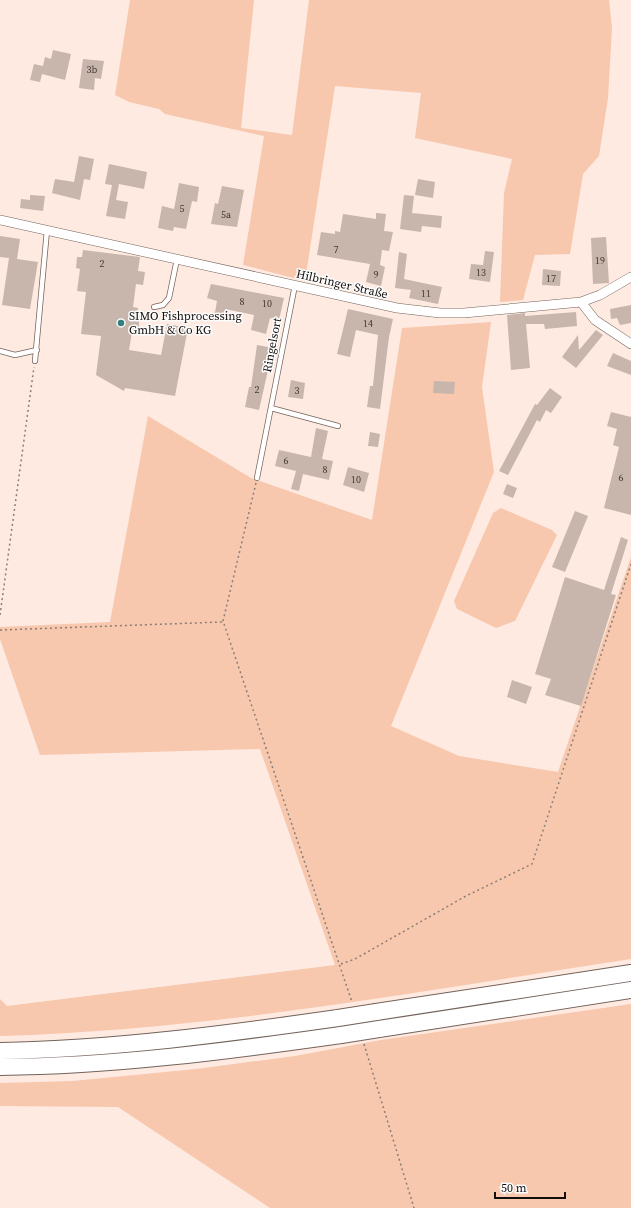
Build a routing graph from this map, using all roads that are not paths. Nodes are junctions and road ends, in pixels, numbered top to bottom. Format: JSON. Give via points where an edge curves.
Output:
{"nodes":[{"id":1,"x":0,"y":220,"type":"edge"},
{"id":2,"x":47,"y":230,"type":"junction"},
{"id":3,"x":177,"y":259,"type":"junction"},
{"id":4,"x":631,"y":277,"type":"edge"},
{"id":5,"x":294,"y":285,"type":"junction"},
{"id":6,"x":581,"y":302,"type":"junction"},
{"id":7,"x":154,"y":307,"type":"dead end"},
{"id":8,"x":631,"y":344,"type":"edge"},
{"id":9,"x":37,"y":350,"type":"junction"},
{"id":10,"x":0,"y":352,"type":"edge"},
{"id":11,"x":35,"y":361,"type":"road end"},
{"id":12,"x":271,"y":408,"type":"junction"},
{"id":13,"x":338,"y":426,"type":"dead end"},
{"id":14,"x":257,"y":478,"type":"road end"},
{"id":15,"x":631,"y":973,"type":"edge"},
{"id":16,"x":631,"y":990,"type":"edge"},
{"id":17,"x":0,"y":1051,"type":"edge"},
{"id":18,"x":0,"y":1068,"type":"edge"}],
"edges":[{"from":1,"to":2,"type":"street","name":"Hilbringer Straße"},
{"from":2,"to":3,"type":"street","name":"Hilbringer Straße"},
{"from":2,"to":9,"type":"lane"},
{"from":3,"to":5,"type":"street","name":"Hilbringer Straße"},
{"from":3,"to":7,"type":"lane","via":[[169,298],[163,305]]},
{"from":4,"to":6,"type":"street","name":"Hilbringer Straße","via":[[600,295]]},
{"from":5,"to":6,"type":"street","name":"Hilbringer Straße","via":[[397,308],[440,313]]},
{"from":5,"to":12,"type":"lane","name":"Ringelsort"},
{"from":6,"to":8,"type":"street","via":[[595,320]]},
{"from":9,"to":10,"type":"lane","via":[[15,355]]},
{"from":9,"to":11,"type":"lane"},
{"from":12,"to":13,"type":"lane"},
{"from":12,"to":14,"type":"lane","name":"Ringelsort"},
{"from":15,"to":17,"type":"highway","bridge":true,"via":[[190,1038],[76,1048]]},
{"from":16,"to":18,"type":"highway","bridge":true,"via":[[341,1035],[192,1055]]}]}
